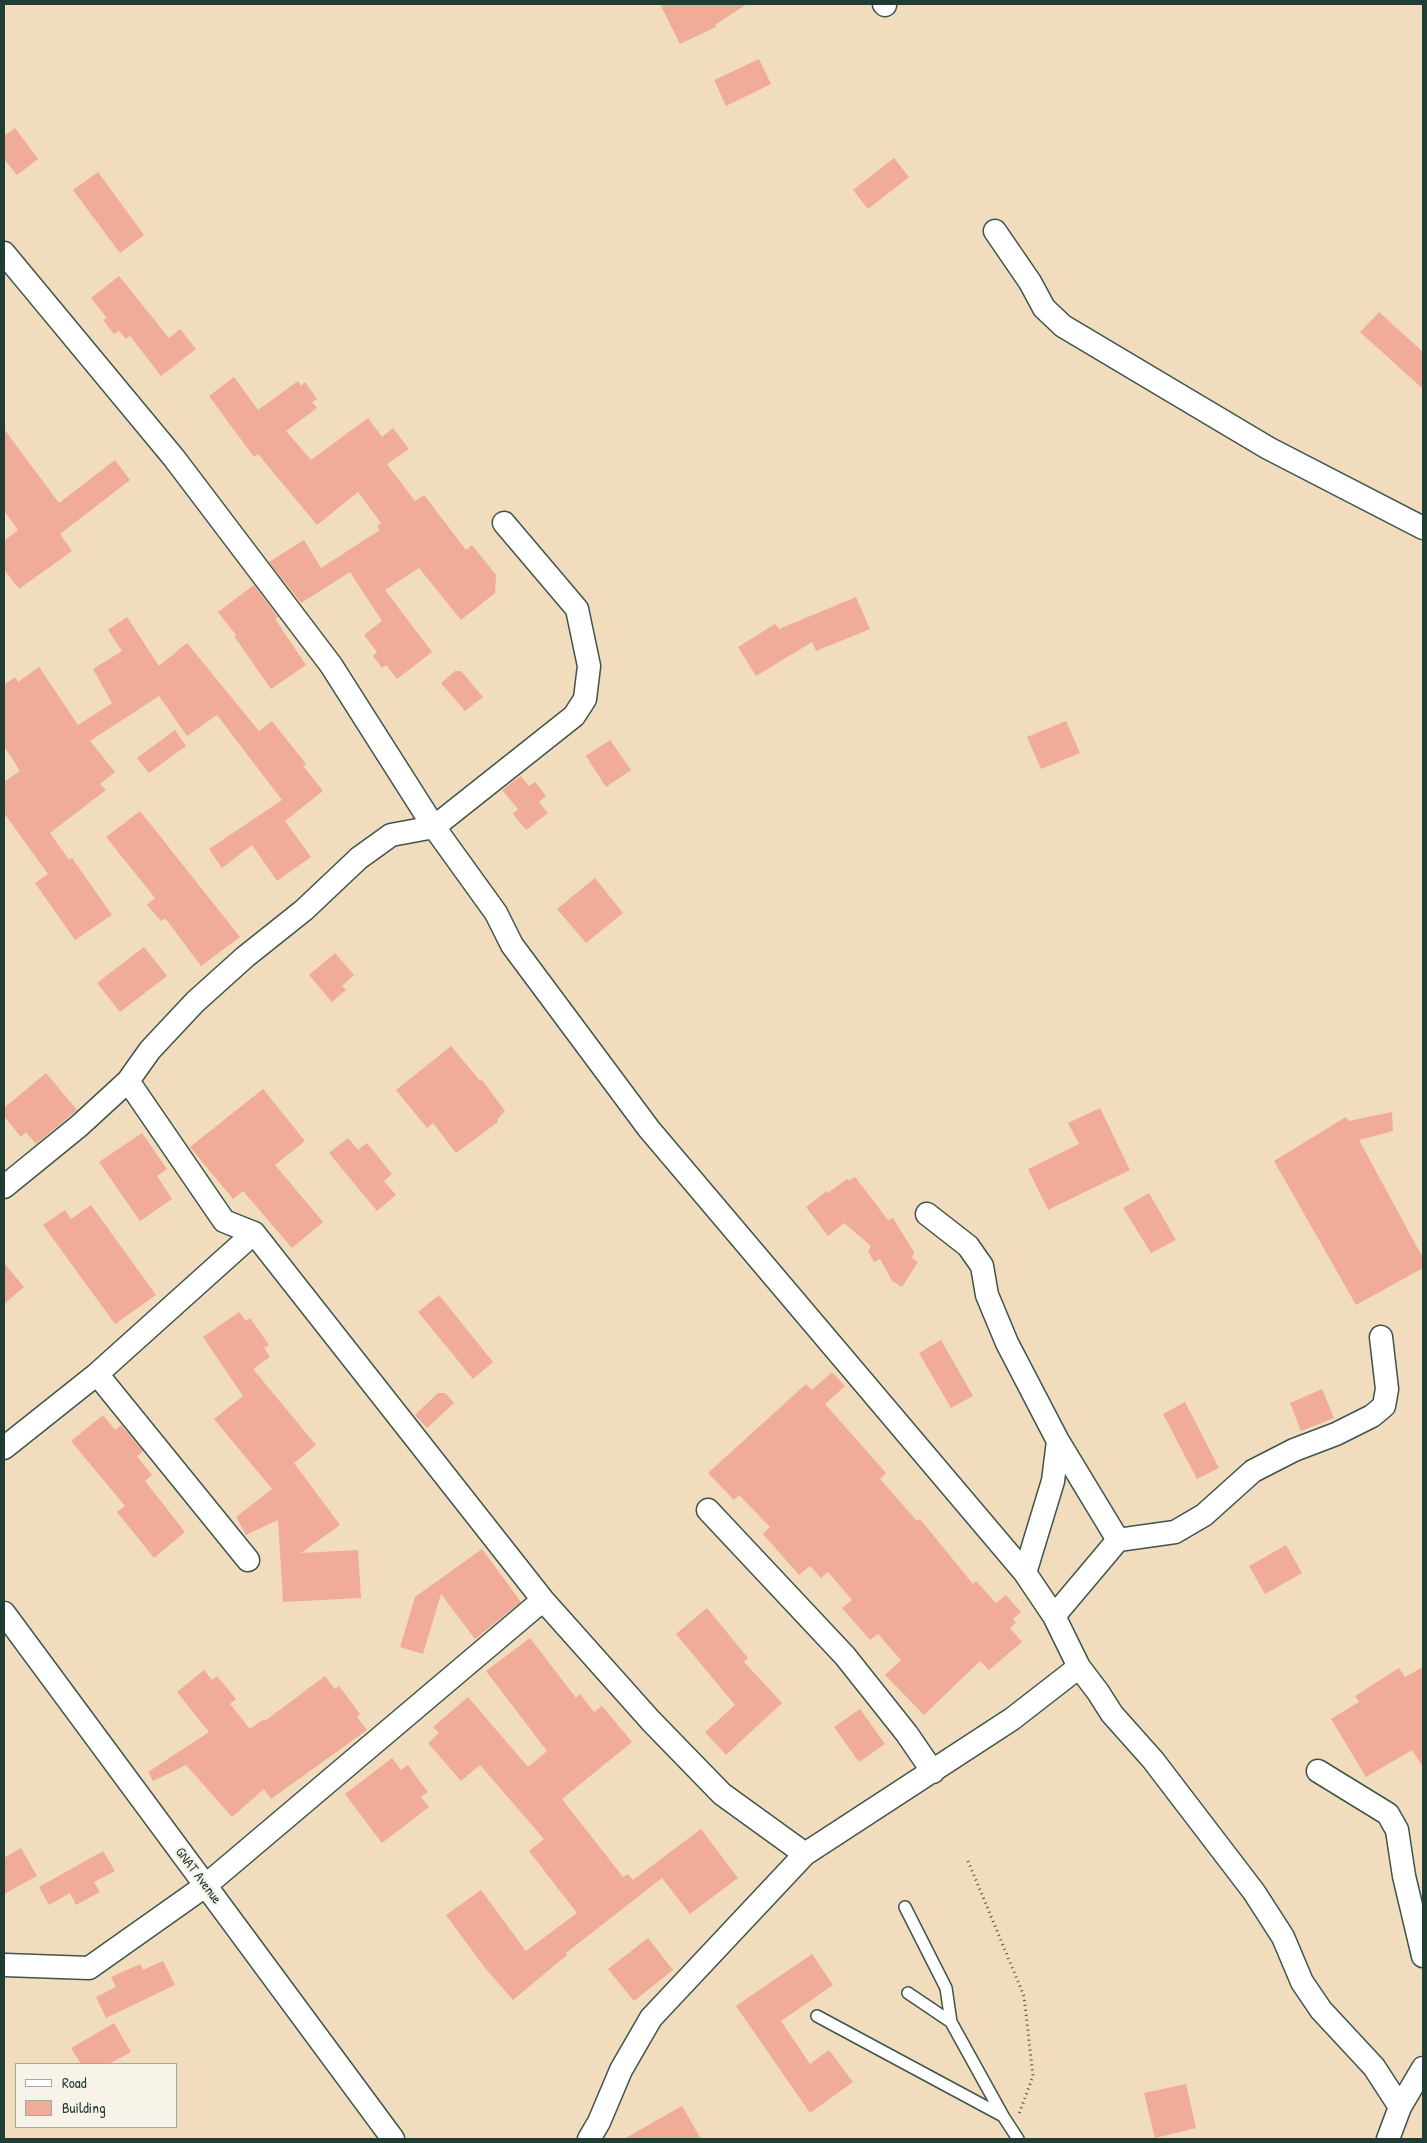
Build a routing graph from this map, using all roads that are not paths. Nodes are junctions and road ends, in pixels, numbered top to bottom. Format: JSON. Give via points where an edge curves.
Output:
{"nodes":[{"id":1,"x":995,"y":232,"type":"dead end"},
{"id":2,"x":4,"y":253,"type":"edge"},
{"id":3,"x":504,"y":523,"type":"dead end"},
{"id":4,"x":1423,"y":528,"type":"edge"},
{"id":5,"x":434,"y":827,"type":"junction"},
{"id":6,"x":128,"y":1081,"type":"junction"},
{"id":7,"x":4,"y":1187,"type":"edge"},
{"id":8,"x":928,"y":1214,"type":"dead end"},
{"id":9,"x":254,"y":1233,"type":"junction"},
{"id":10,"x":1382,"y":1337,"type":"dead end"},
{"id":11,"x":97,"y":1374,"type":"junction"},
{"id":12,"x":1058,"y":1441,"type":"junction"},
{"id":13,"x":4,"y":1448,"type":"edge"},
{"id":14,"x":708,"y":1510,"type":"dead end"},
{"id":15,"x":1118,"y":1540,"type":"junction"},
{"id":16,"x":248,"y":1560,"type":"dead end"},
{"id":17,"x":1025,"y":1573,"type":"junction"},
{"id":18,"x":542,"y":1600,"type":"junction"},
{"id":19,"x":4,"y":1613,"type":"edge"},
{"id":20,"x":1054,"y":1616,"type":"junction"},
{"id":21,"x":1079,"y":1667,"type":"junction"},
{"id":22,"x":1318,"y":1771,"type":"dead end"},
{"id":23,"x":932,"y":1772,"type":"junction"},
{"id":24,"x":805,"y":1854,"type":"junction"},
{"id":25,"x":205,"y":1886,"type":"junction"},
{"id":26,"x":905,"y":1907,"type":"dead end"},
{"id":27,"x":1423,"y":1956,"type":"edge"},
{"id":28,"x":5,"y":1965,"type":"edge"},
{"id":29,"x":908,"y":1993,"type":"dead end"},
{"id":30,"x":818,"y":2016,"type":"dead end"},
{"id":31,"x":951,"y":2022,"type":"junction"},
{"id":32,"x":1423,"y":2068,"type":"edge"},
{"id":33,"x":1400,"y":2107,"type":"junction"},
{"id":34,"x":1002,"y":2116,"type":"junction"},
{"id":35,"x":1015,"y":2135,"type":"edge"},
{"id":36,"x":393,"y":2139,"type":"edge"},
{"id":37,"x":589,"y":2139,"type":"edge"},
{"id":38,"x":1388,"y":2139,"type":"edge"}],
"edges":[{"from":1,"to":4,"type":"street","via":[[1044,308],[1063,326],[1268,448]]},
{"from":2,"to":5,"type":"street","via":[[174,458],[331,665]]},
{"from":3,"to":5,"type":"street","via":[[577,609],[589,666],[585,699],[574,716]]},
{"from":5,"to":6,"type":"street","via":[[391,835],[360,858],[195,1002],[150,1050]]},
{"from":5,"to":17,"type":"street","via":[[496,913],[512,945],[648,1129]]},
{"from":6,"to":7,"type":"street"},
{"from":6,"to":9,"type":"street","via":[[224,1221]]},
{"from":8,"to":12,"type":"street","via":[[968,1246],[982,1266],[987,1295],[1007,1344]]},
{"from":9,"to":11,"type":"street"},
{"from":9,"to":18,"type":"street"},
{"from":10,"to":15,"type":"street","via":[[1387,1389],[1384,1406],[1372,1416],[1253,1470],[1204,1515],[1174,1532]]},
{"from":11,"to":13,"type":"street"},
{"from":11,"to":16,"type":"street"},
{"from":12,"to":15,"type":"street"},
{"from":12,"to":17,"type":"street","via":[[1053,1481]]},
{"from":14,"to":23,"type":"street","via":[[845,1656],[907,1734]]},
{"from":15,"to":20,"type":"street"},
{"from":17,"to":20,"type":"street"},
{"from":18,"to":24,"type":"street","via":[[722,1794]]},
{"from":18,"to":25,"type":"street"},
{"from":19,"to":25,"type":"street","name":"GNAT Avenue"},
{"from":20,"to":21,"type":"street"},
{"from":21,"to":23,"type":"street","via":[[1012,1719]]},
{"from":21,"to":33,"type":"street","via":[[1112,1714],[1153,1760],[1254,1892],[1283,1937],[1302,1982],[1321,2010],[1374,2067]]},
{"from":22,"to":27,"type":"street","via":[[1388,1814],[1397,1830]]},
{"from":23,"to":24,"type":"street"},
{"from":24,"to":37,"type":"street","via":[[651,2018],[621,2070]]},
{"from":25,"to":28,"type":"street","via":[[88,1968]]},
{"from":25,"to":36,"type":"street","name":"GNAT Avenue"},
{"from":26,"to":31,"type":"lane","via":[[946,1988]]},
{"from":29,"to":31,"type":"lane"},
{"from":30,"to":34,"type":"lane"},
{"from":31,"to":34,"type":"lane"},
{"from":32,"to":33,"type":"street"},
{"from":33,"to":38,"type":"street"},
{"from":34,"to":35,"type":"lane"}]}
